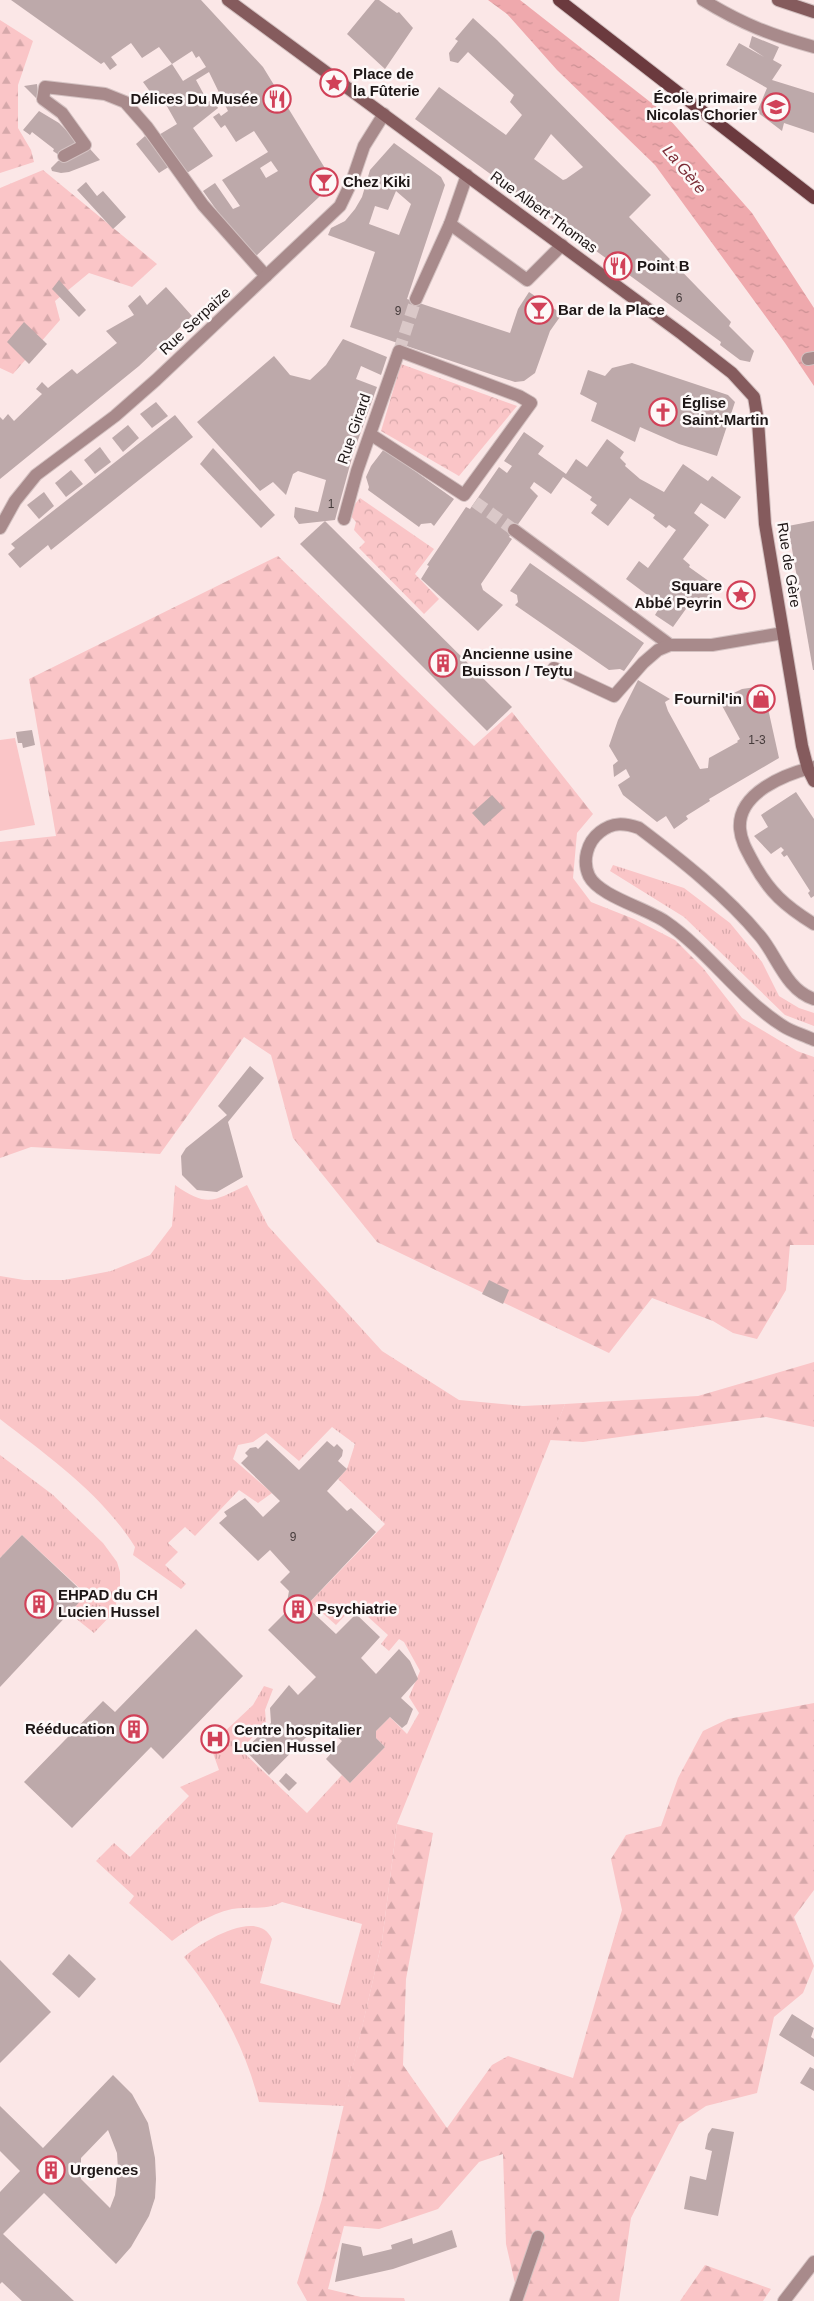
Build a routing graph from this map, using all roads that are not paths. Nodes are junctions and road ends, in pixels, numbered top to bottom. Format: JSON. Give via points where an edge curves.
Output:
{"nodes":[{"id":1,"x":228,"y":0,"type":"edge"},
{"id":2,"x":559,"y":0,"type":"edge"},
{"id":3,"x":703,"y":0,"type":"edge"},
{"id":4,"x":778,"y":0,"type":"edge"},
{"id":5,"x":814,"y":12,"type":"edge"},
{"id":6,"x":814,"y":47,"type":"edge"},
{"id":7,"x":384,"y":114,"type":"junction"},
{"id":8,"x":64,"y":156,"type":"dead end"},
{"id":9,"x":467,"y":175,"type":"junction"},
{"id":10,"x":814,"y":198,"type":"edge"},
{"id":11,"x":450,"y":224,"type":"junction"},
{"id":12,"x":562,"y":245,"type":"junction"},
{"id":13,"x":266,"y":276,"type":"junction"},
{"id":14,"x":416,"y":299,"type":"tunnel mouth"},
{"id":15,"x":732,"y":373,"type":"joint"},
{"id":16,"x":370,"y":434,"type":"junction"},
{"id":17,"x":344,"y":519,"type":"dead end"},
{"id":18,"x":0,"y":528,"type":"edge"},
{"id":19,"x":514,"y":530,"type":"tunnel mouth"},
{"id":20,"x":783,"y":633,"type":"junction"},
{"id":21,"x":670,"y":645,"type":"junction"},
{"id":22,"x":554,"y":668,"type":"dead end"},
{"id":23,"x":811,"y":768,"type":"edge"},
{"id":24,"x":814,"y":781,"type":"edge"},
{"id":25,"x":814,"y":924,"type":"edge"},
{"id":26,"x":814,"y":999,"type":"edge"},
{"id":27,"x":814,"y":1040,"type":"edge"},
{"id":28,"x":538,"y":2237,"type":"dead end"},
{"id":29,"x":814,"y":2262,"type":"edge"},
{"id":30,"x":516,"y":2301,"type":"edge"},
{"id":31,"x":784,"y":2301,"type":"edge"}],
"edges":[{"from":1,"to":7,"type":"main road"},
{"from":2,"to":10,"type":"main road"},
{"from":3,"to":6,"type":"street","via":[[736,20]]},
{"from":4,"to":5,"type":"main road"},
{"from":7,"to":9,"type":"main road","name":"Rue Albert Thomas"},
{"from":7,"to":13,"type":"street","name":"Rue Serpaize","via":[[364,146],[340,206]]},
{"from":8,"to":13,"type":"street","via":[[85,145],[62,113],[43,99],[45,87],[105,94],[125,102],[203,205]]},
{"from":9,"to":11,"type":"street"},
{"from":9,"to":12,"type":"main road","name":"Rue Albert Thomas"},
{"from":11,"to":12,"type":"street","via":[[527,280]]},
{"from":11,"to":14,"type":"street"},
{"from":12,"to":15,"type":"main road","name":"Rue Albert Thomas"},
{"from":13,"to":18,"type":"street","name":"Rue Serpaize","via":[[115,416],[36,476],[15,501]]},
{"from":15,"to":20,"type":"main road","name":"Rue de Gère","via":[[754,397],[765,524]]},
{"from":16,"to":16,"type":"street","name":"Rue Girard","via":[[399,351],[537,403],[470,498]]},
{"from":16,"to":17,"type":"street","name":"Rue Girard"},
{"from":19,"to":21,"type":"street"},
{"from":20,"to":21,"type":"street","via":[[712,645]]},
{"from":20,"to":23,"type":"main road","name":"Rue de Gère","via":[[802,746]]},
{"from":21,"to":22,"type":"street","via":[[643,663],[614,696]]},
{"from":23,"to":24,"type":"main road","name":"Rue de Gère"},
{"from":23,"to":25,"type":"street","via":[[787,776],[757,793],[743,810],[740,829],[747,851],[773,894]]},
{"from":26,"to":27,"type":"street","via":[[798,991],[745,918],[639,828],[618,823],[607,827],[590,843],[585,863],[597,888],[672,926],[770,1016],[783,1026]]},
{"from":28,"to":30,"type":"street"},
{"from":29,"to":31,"type":"street"}]}
